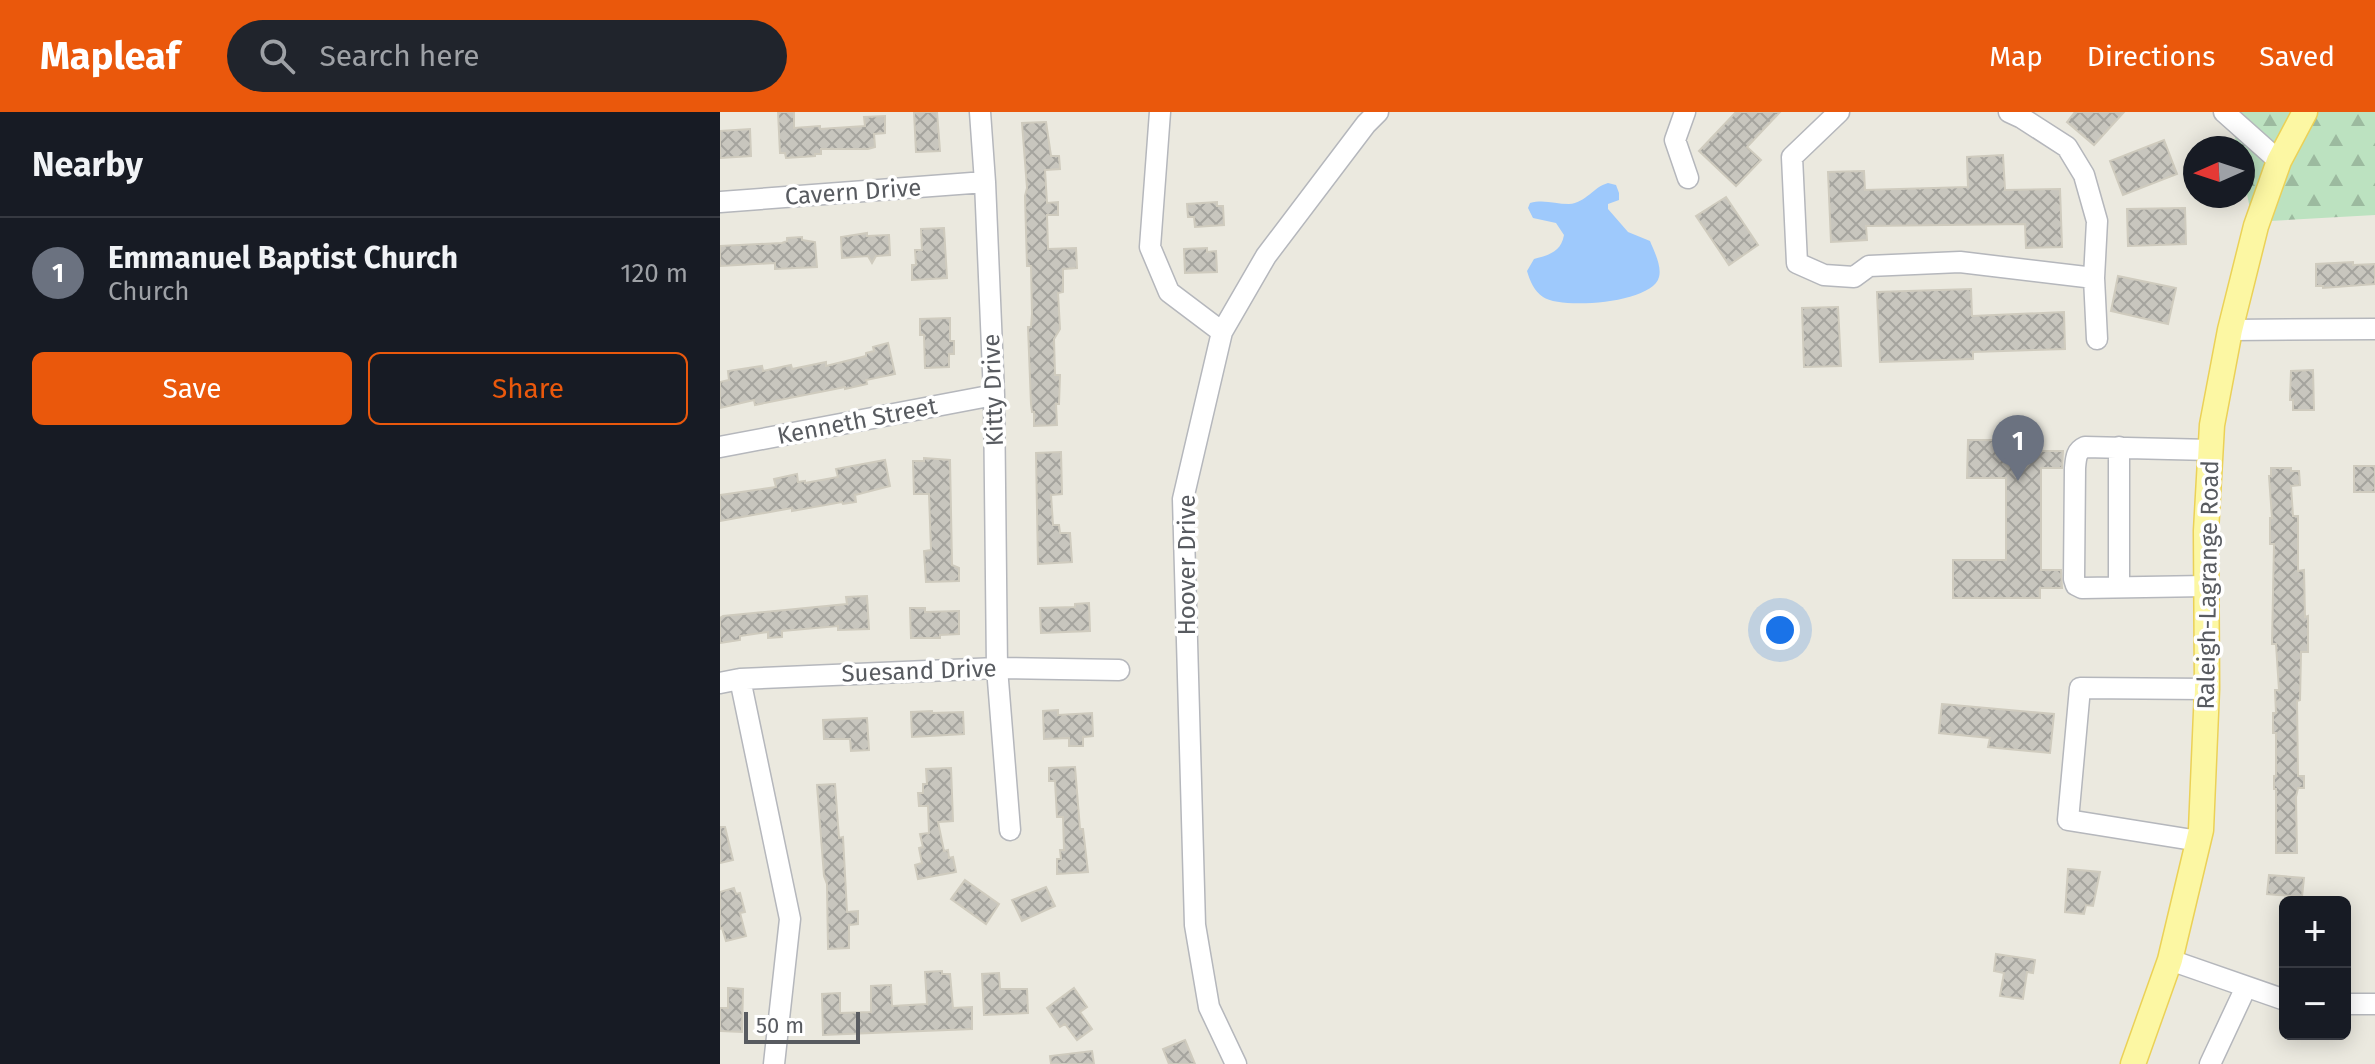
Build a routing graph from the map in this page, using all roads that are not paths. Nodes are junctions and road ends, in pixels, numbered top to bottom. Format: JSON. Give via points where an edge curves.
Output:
{"nodes":[{"id":1,"x":980,"y":112,"type":"edge"},
{"id":2,"x":1160,"y":112,"type":"edge"},
{"id":3,"x":1378,"y":112,"type":"edge"},
{"id":4,"x":1685,"y":112,"type":"edge"},
{"id":5,"x":1839,"y":112,"type":"edge"},
{"id":6,"x":2009,"y":112,"type":"edge"},
{"id":7,"x":2224,"y":112,"type":"edge"},
{"id":8,"x":2305,"y":112,"type":"edge"},
{"id":9,"x":2279,"y":161,"type":"junction"},
{"id":10,"x":1688,"y":178,"type":"dead end"},
{"id":11,"x":985,"y":182,"type":"junction"},
{"id":12,"x":720,"y":202,"type":"edge"},
{"id":13,"x":2094,"y":278,"type":"junction"},
{"id":14,"x":2375,"y":329,"type":"edge"},
{"id":15,"x":2230,"y":330,"type":"junction"},
{"id":16,"x":1222,"y":332,"type":"junction"},
{"id":17,"x":2097,"y":339,"type":"dead end"},
{"id":18,"x":994,"y":395,"type":"junction"},
{"id":19,"x":720,"y":447,"type":"edge"},
{"id":20,"x":2119,"y":447,"type":"junction"},
{"id":21,"x":2211,"y":450,"type":"junction"},
{"id":22,"x":2207,"y":586,"type":"junction"},
{"id":23,"x":2119,"y":587,"type":"junction"},
{"id":24,"x":997,"y":668,"type":"junction"},
{"id":25,"x":1119,"y":670,"type":"dead end"},
{"id":26,"x":730,"y":681,"type":"edge"},
{"id":27,"x":2207,"y":689,"type":"junction"},
{"id":28,"x":1010,"y":830,"type":"dead end"},
{"id":29,"x":2199,"y":841,"type":"junction"},
{"id":30,"x":2170,"y":960,"type":"junction"},
{"id":31,"x":2246,"y":987,"type":"junction"},
{"id":32,"x":2279,"y":998,"type":"edge"},
{"id":33,"x":2351,"y":1004,"type":"edge"},
{"id":34,"x":2375,"y":1004,"type":"edge"},
{"id":35,"x":774,"y":1064,"type":"edge"},
{"id":36,"x":1236,"y":1064,"type":"edge"},
{"id":37,"x":2133,"y":1064,"type":"edge"},
{"id":38,"x":2210,"y":1064,"type":"edge"}],
"edges":[{"from":1,"to":11,"type":"street","name":"Kitty Drive"},
{"from":2,"to":16,"type":"street","via":[[1150,247],[1169,292]]},
{"from":3,"to":16,"type":"street","name":"Hoover Drive","via":[[1266,256]]},
{"from":4,"to":10,"type":"street","via":[[1675,140]]},
{"from":5,"to":13,"type":"street","via":[[1792,157],[1797,263],[1824,275],[1854,277],[1869,266],[1960,262]]},
{"from":6,"to":13,"type":"street","via":[[2067,147],[2084,175],[2097,221]]},
{"from":7,"to":9,"type":"street"},
{"from":8,"to":9,"type":"main road","name":"Raleigh-Lagrange Road"},
{"from":9,"to":15,"type":"main road","name":"Raleigh-Lagrange Road"},
{"from":11,"to":12,"type":"street","name":"Cavern Drive"},
{"from":11,"to":18,"type":"street","name":"Kitty Drive"},
{"from":13,"to":17,"type":"street"},
{"from":14,"to":15,"type":"street"},
{"from":15,"to":21,"type":"main road","name":"Raleigh-Lagrange Road"},
{"from":16,"to":36,"type":"street","name":"Hoover Drive","via":[[1183,499],[1195,925],[1209,1007]]},
{"from":18,"to":19,"type":"street","name":"Kenneth Street"},
{"from":18,"to":24,"type":"street","name":"Kitty Drive"},
{"from":20,"to":21,"type":"street"},
{"from":20,"to":23,"type":"street"},
{"from":20,"to":23,"type":"street","via":[[2085,447],[2076,456],[2074,579],[2082,588]]},
{"from":21,"to":22,"type":"main road","name":"Raleigh-Lagrange Road"},
{"from":22,"to":23,"type":"street"},
{"from":22,"to":27,"type":"main road","name":"Raleigh-Lagrange Road"},
{"from":24,"to":25,"type":"street","name":"Suesand Drive"},
{"from":24,"to":26,"type":"street","name":"Suesand Drive"},
{"from":24,"to":28,"type":"street","name":"Kitty Drive"},
{"from":26,"to":35,"type":"street","via":[[790,919]]},
{"from":27,"to":29,"type":"main road","name":"Raleigh-Lagrange Road"},
{"from":27,"to":29,"type":"street","via":[[2080,688],[2068,820]]},
{"from":29,"to":30,"type":"main road","name":"Raleigh-Lagrange Road"},
{"from":30,"to":31,"type":"street"},
{"from":30,"to":37,"type":"main road","name":"Raleigh-Lagrange Road"},
{"from":31,"to":32,"type":"street"},
{"from":31,"to":38,"type":"street"},
{"from":33,"to":34,"type":"street"}]}
